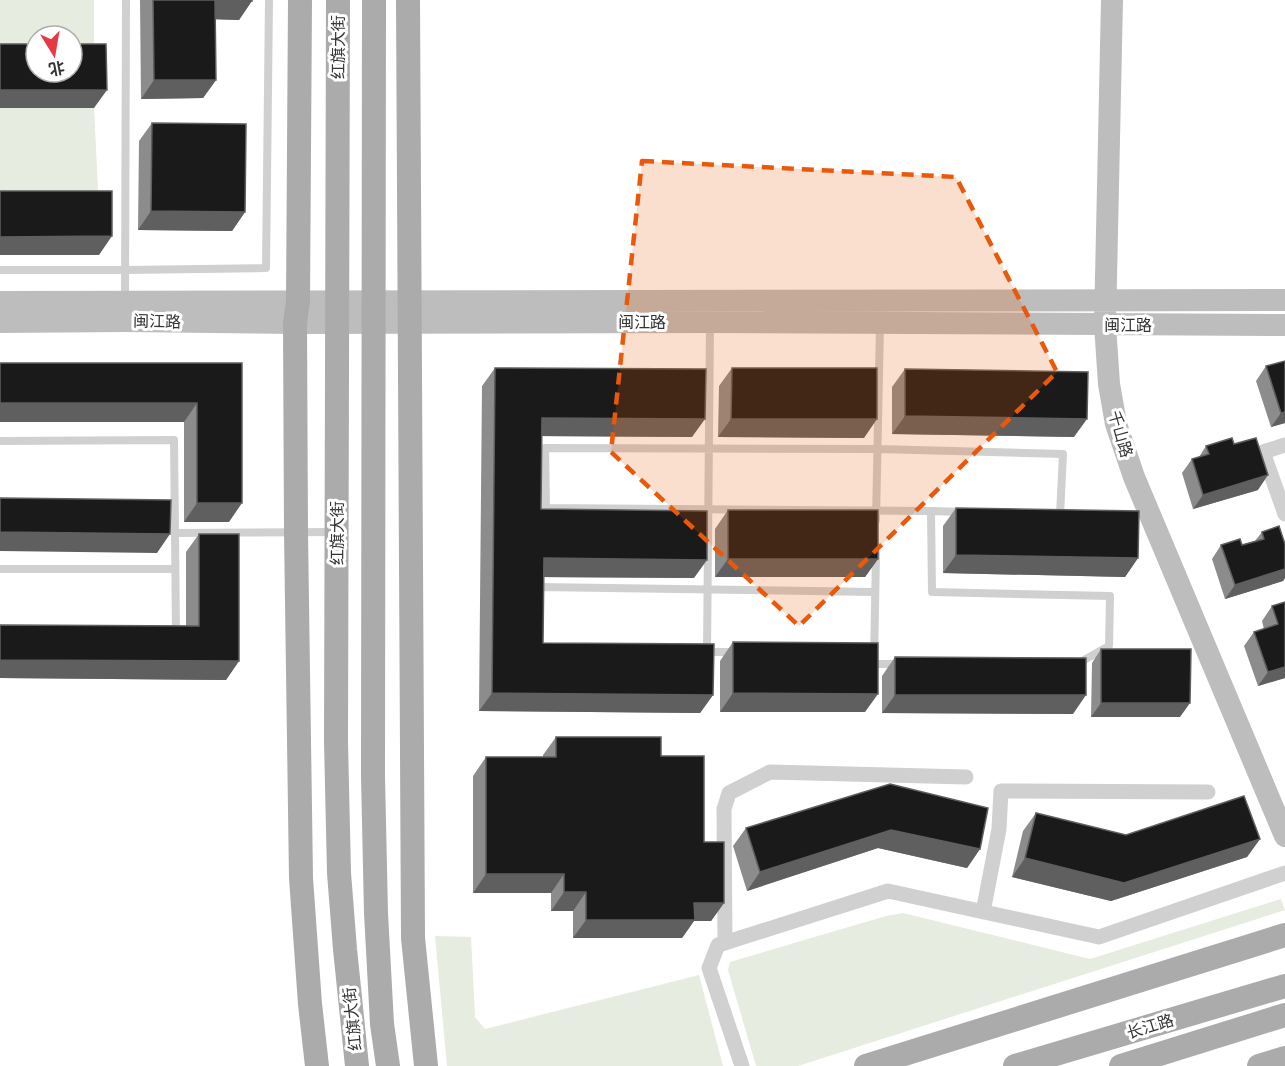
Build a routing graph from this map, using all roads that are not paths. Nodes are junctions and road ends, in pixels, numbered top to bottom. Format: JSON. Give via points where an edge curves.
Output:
{"nodes":[{"id":1,"x":126,"y":0,"type":"edge"},
{"id":2,"x":269,"y":0,"type":"edge"},
{"id":3,"x":300,"y":0,"type":"edge"},
{"id":4,"x":338,"y":0,"type":"edge"},
{"id":5,"x":374,"y":0,"type":"edge"},
{"id":6,"x":408,"y":0,"type":"edge"},
{"id":7,"x":1112,"y":0,"type":"edge"},
{"id":8,"x":0,"y":270,"type":"edge"},
{"id":9,"x":125,"y":270,"type":"junction"},
{"id":10,"x":1105,"y":300,"type":"junction"},
{"id":11,"x":1285,"y":300,"type":"edge"},
{"id":12,"x":0,"y":302,"type":"edge"},
{"id":13,"x":124,"y":311,"type":"junction"},
{"id":14,"x":338,"y":311,"type":"junction"},
{"id":15,"x":373,"y":311,"type":"junction"},
{"id":16,"x":296,"y":312,"type":"junction"},
{"id":17,"x":410,"y":312,"type":"junction"},
{"id":18,"x":0,"y":322,"type":"edge"},
{"id":19,"x":710,"y":322,"type":"junction"},
{"id":20,"x":880,"y":323,"type":"junction"},
{"id":21,"x":1105,"y":325,"type":"junction"},
{"id":22,"x":1285,"y":325,"type":"edge"},
{"id":23,"x":0,"y":441,"type":"edge"},
{"id":24,"x":1285,"y":445,"type":"edge"},
{"id":25,"x":709,"y":449,"type":"junction"},
{"id":26,"x":878,"y":449,"type":"junction"},
{"id":27,"x":163,"y":503,"type":"edge"},
{"id":28,"x":175,"y":503,"type":"junction"},
{"id":29,"x":707,"y":509,"type":"junction"},
{"id":30,"x":877,"y":510,"type":"junction"},
{"id":31,"x":931,"y":511,"type":"junction"},
{"id":32,"x":966,"y":512,"type":"edge"},
{"id":33,"x":1285,"y":514,"type":"edge"},
{"id":34,"x":1048,"y":515,"type":"edge"},
{"id":35,"x":296,"y":531,"type":"junction"},
{"id":36,"x":337,"y":532,"type":"junction"},
{"id":37,"x":175,"y":533,"type":"junction"},
{"id":38,"x":876,"y":533,"type":"edge"},
{"id":39,"x":876,"y":545,"type":"edge"},
{"id":40,"x":175,"y":568,"type":"junction"},
{"id":41,"x":0,"y":569,"type":"edge"},
{"id":42,"x":708,"y":589,"type":"junction"},
{"id":43,"x":875,"y":592,"type":"junction"},
{"id":44,"x":539,"y":598,"type":"edge"},
{"id":45,"x":164,"y":638,"type":"edge"},
{"id":46,"x":695,"y":651,"type":"edge"},
{"id":47,"x":706,"y":652,"type":"junction"},
{"id":48,"x":742,"y":652,"type":"edge"},
{"id":49,"x":862,"y":653,"type":"edge"},
{"id":50,"x":874,"y":653,"type":"junction"},
{"id":51,"x":909,"y":664,"type":"edge"},
{"id":52,"x":1063,"y":665,"type":"edge"},
{"id":53,"x":966,"y":777,"type":"dead end"},
{"id":54,"x":1208,"y":792,"type":"dead end"},
{"id":55,"x":1285,"y":836,"type":"edge"},
{"id":56,"x":1285,"y":873,"type":"edge"},
{"id":57,"x":983,"y":912,"type":"junction"},
{"id":58,"x":1285,"y":935,"type":"edge"},
{"id":59,"x":725,"y":943,"type":"junction"},
{"id":60,"x":1285,"y":986,"type":"edge"},
{"id":61,"x":1285,"y":1015,"type":"edge"},
{"id":62,"x":1285,"y":1058,"type":"edge"},
{"id":63,"x":317,"y":1066,"type":"edge"},
{"id":64,"x":357,"y":1066,"type":"edge"},
{"id":65,"x":388,"y":1066,"type":"edge"},
{"id":66,"x":426,"y":1066,"type":"edge"},
{"id":67,"x":742,"y":1066,"type":"edge"},
{"id":68,"x":866,"y":1066,"type":"edge"},
{"id":69,"x":1015,"y":1066,"type":"edge"},
{"id":70,"x":1121,"y":1066,"type":"edge"},
{"id":71,"x":1259,"y":1066,"type":"edge"}],
"edges":[{"from":1,"to":9,"type":"lane"},
{"from":2,"to":9,"type":"lane","via":[[266,268]]},
{"from":3,"to":16,"type":"main road"},
{"from":4,"to":14,"type":"main road","name":"红旗大街"},
{"from":5,"to":15,"type":"main road","name":"红旗大街"},
{"from":6,"to":17,"type":"main road"},
{"from":7,"to":10,"type":"main road","name":"千山路"},
{"from":8,"to":9,"type":"lane"},
{"from":9,"to":13,"type":"lane"},
{"from":10,"to":11,"type":"main road","name":"闽江路"},
{"from":10,"to":17,"type":"main road","name":"闽江路","via":[[706,300]]},
{"from":10,"to":21,"type":"main road","name":"千山路"},
{"from":12,"to":13,"type":"main road","name":"闽江路"},
{"from":13,"to":16,"type":"main road","name":"闽江路"},
{"from":13,"to":18,"type":"main road","name":"闽江路"},
{"from":14,"to":15,"type":"main road","name":"闽江路"},
{"from":14,"to":16,"type":"main road","name":"闽江路"},
{"from":14,"to":36,"type":"main road","name":"红旗大街"},
{"from":15,"to":17,"type":"main road","name":"闽江路"},
{"from":15,"to":65,"type":"main road","name":"红旗大街","via":[[373,776],[376,913]]},
{"from":16,"to":35,"type":"main road"},
{"from":17,"to":19,"type":"main road","name":"闽江路"},
{"from":17,"to":66,"type":"main road","via":[[413,938]]},
{"from":19,"to":20,"type":"main road","name":"闽江路"},
{"from":19,"to":25,"type":"lane"},
{"from":20,"to":21,"type":"main road","name":"闽江路"},
{"from":20,"to":26,"type":"lane"},
{"from":21,"to":22,"type":"main road","name":"闽江路"},
{"from":21,"to":55,"type":"main road","name":"千山路","via":[[1116,424],[1130,466]]},
{"from":23,"to":28,"type":"lane","via":[[174,440]]},
{"from":24,"to":33,"type":"street","via":[[1263,452]]},
{"from":25,"to":26,"type":"lane"},
{"from":25,"to":29,"type":"lane"},
{"from":25,"to":29,"type":"lane","via":[[545,448],[546,508]]},
{"from":26,"to":30,"type":"lane"},
{"from":26,"to":34,"type":"lane","via":[[1063,454],[1060,515]]},
{"from":27,"to":28,"type":"lane"},
{"from":28,"to":37,"type":"lane"},
{"from":29,"to":30,"type":"lane"},
{"from":29,"to":42,"type":"lane"},
{"from":30,"to":31,"type":"lane"},
{"from":30,"to":38,"type":"lane"},
{"from":31,"to":32,"type":"lane"},
{"from":31,"to":52,"type":"lane","via":[[932,592],[1110,596],[1109,646],[1075,665]]},
{"from":35,"to":36,"type":"lane"},
{"from":35,"to":37,"type":"lane"},
{"from":35,"to":63,"type":"main road","via":[[302,878]]},
{"from":36,"to":64,"type":"main road","name":"红旗大街","via":[[339,873]]},
{"from":37,"to":40,"type":"lane"},
{"from":39,"to":43,"type":"lane"},
{"from":40,"to":41,"type":"lane"},
{"from":40,"to":45,"type":"lane","via":[[176,638]]},
{"from":42,"to":43,"type":"lane"},
{"from":42,"to":44,"type":"lane","via":[[539,587]]},
{"from":42,"to":47,"type":"lane"},
{"from":43,"to":50,"type":"lane"},
{"from":46,"to":47,"type":"lane"},
{"from":47,"to":48,"type":"lane"},
{"from":49,"to":50,"type":"lane"},
{"from":50,"to":51,"type":"lane","via":[[874,664]]},
{"from":53,"to":59,"type":"street","via":[[770,772],[729,793],[724,809]]},
{"from":54,"to":57,"type":"street","via":[[1001,791],[999,829]]},
{"from":56,"to":57,"type":"street","via":[[1099,937]]},
{"from":57,"to":59,"type":"street","via":[[888,891]]},
{"from":58,"to":68,"type":"main road"},
{"from":59,"to":67,"type":"street","via":[[718,945],[709,968]]},
{"from":60,"to":69,"type":"main road","name":"长江路"},
{"from":61,"to":70,"type":"main road","name":"长江路"},
{"from":62,"to":71,"type":"main road"}]}
